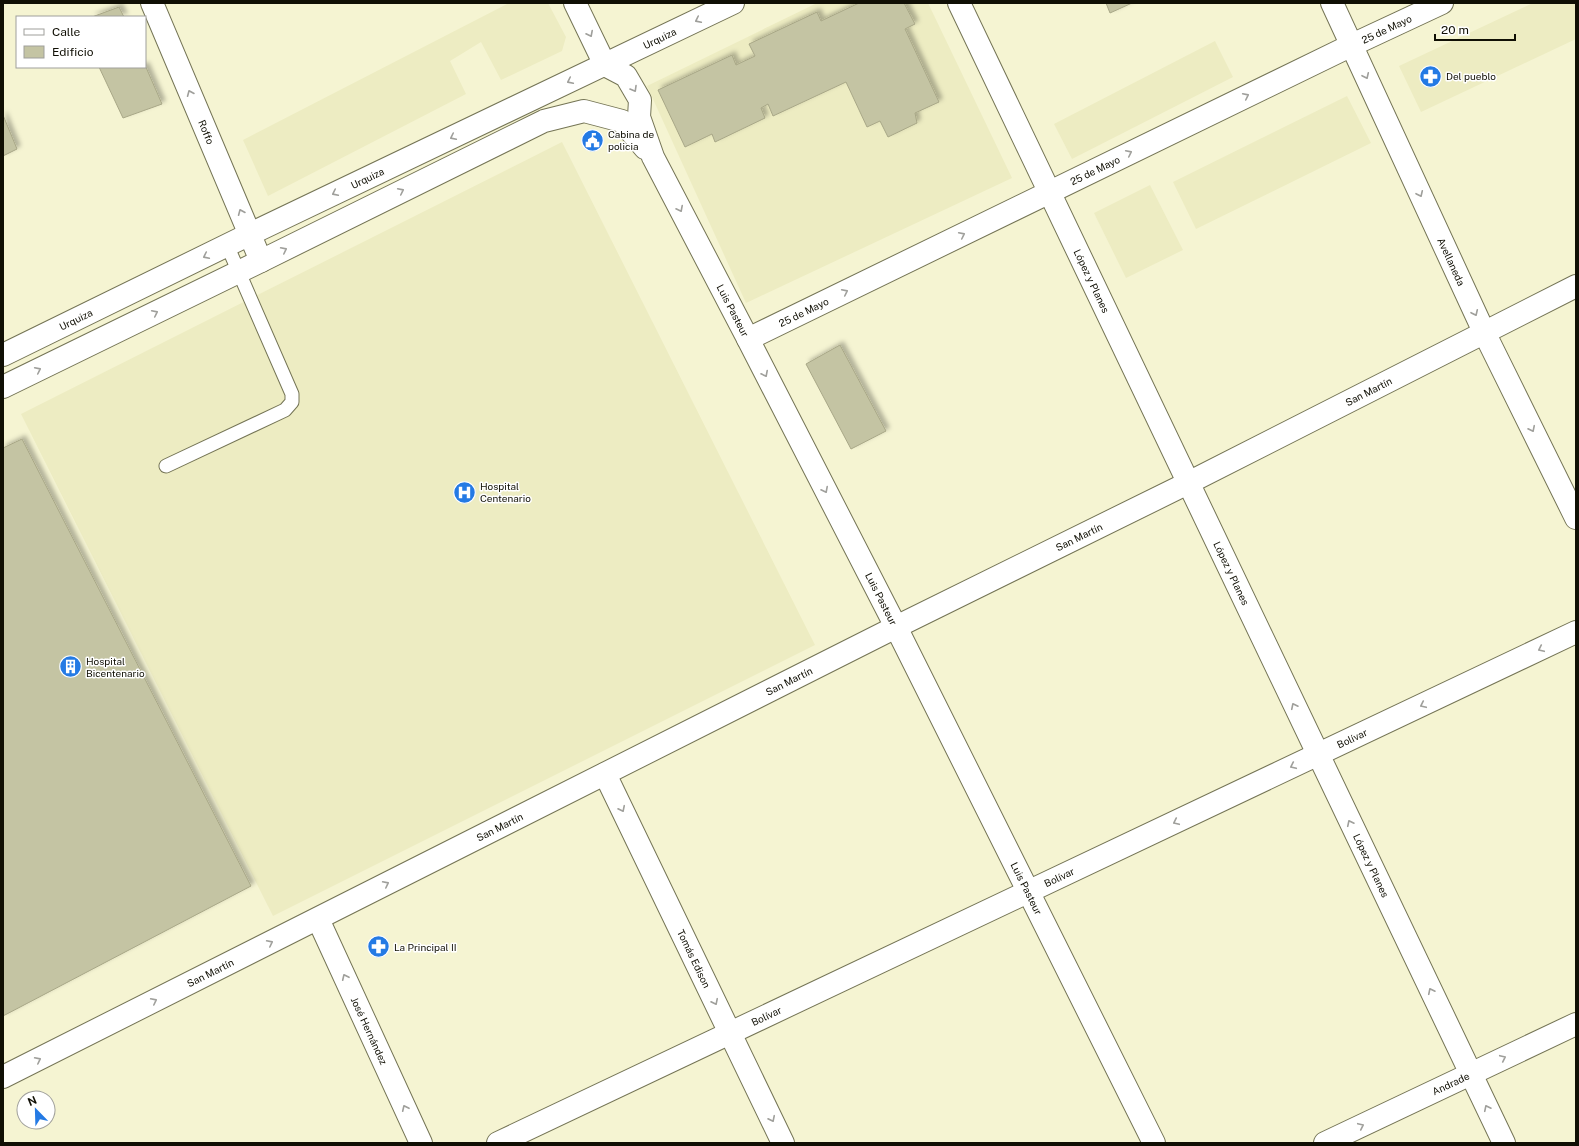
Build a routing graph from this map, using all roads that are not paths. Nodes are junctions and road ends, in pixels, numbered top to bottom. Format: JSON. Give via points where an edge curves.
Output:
{"nodes":[{"id":1,"x":152,"y":3,"type":"edge"},
{"id":2,"x":575,"y":3,"type":"edge"},
{"id":3,"x":733,"y":3,"type":"edge"},
{"id":4,"x":959,"y":3,"type":"edge"},
{"id":5,"x":1332,"y":3,"type":"edge"},
{"id":6,"x":1442,"y":3,"type":"edge"},
{"id":7,"x":1352,"y":45,"type":"junction"},
{"id":8,"x":605,"y":64,"type":"junction"},
{"id":9,"x":653,"y":157,"type":"junction"},
{"id":10,"x":1049,"y":192,"type":"junction"},
{"id":11,"x":250,"y":234,"type":"junction"},
{"id":12,"x":227,"y":245,"type":"junction"},
{"id":13,"x":261,"y":261,"type":"junction"},
{"id":14,"x":240,"y":272,"type":"junction"},
{"id":15,"x":1576,"y":286,"type":"edge"},
{"id":16,"x":1484,"y":332,"type":"junction"},
{"id":17,"x":748,"y":340,"type":"junction"},
{"id":18,"x":3,"y":355,"type":"edge"},
{"id":19,"x":3,"y":387,"type":"edge"},
{"id":20,"x":166,"y":466,"type":"dead end"},
{"id":21,"x":1188,"y":483,"type":"junction"},
{"id":22,"x":1576,"y":518,"type":"edge"},
{"id":23,"x":896,"y":627,"type":"junction"},
{"id":24,"x":1576,"y":632,"type":"edge"},
{"id":25,"x":1318,"y":755,"type":"junction"},
{"id":26,"x":605,"y":774,"type":"junction"},
{"id":27,"x":1028,"y":892,"type":"junction"},
{"id":28,"x":318,"y":919,"type":"junction"},
{"id":29,"x":1576,"y":1024,"type":"edge"},
{"id":30,"x":730,"y":1033,"type":"junction"},
{"id":31,"x":1471,"y":1074,"type":"junction"},
{"id":32,"x":3,"y":1077,"type":"edge"},
{"id":33,"x":421,"y":1143,"type":"edge"},
{"id":34,"x":498,"y":1143,"type":"edge"},
{"id":35,"x":783,"y":1143,"type":"edge"},
{"id":36,"x":1154,"y":1143,"type":"edge"},
{"id":37,"x":1326,"y":1143,"type":"edge"},
{"id":38,"x":1504,"y":1143,"type":"edge"}],
"edges":[{"from":11,"to":1,"type":"street","name":"Roffo","one_way":true},
{"from":2,"to":8,"type":"street","one_way":true},
{"from":3,"to":8,"type":"street","name":"Urquiza","one_way":true},
{"from":4,"to":10,"type":"street","name":"López y Planes"},
{"from":5,"to":7,"type":"street","name":"Avellaneda"},
{"from":6,"to":7,"type":"street","name":"25 de Mayo"},
{"from":10,"to":7,"type":"street","name":"25 de Mayo","one_way":true},
{"from":7,"to":16,"type":"street","name":"Avellaneda","one_way":true},
{"from":8,"to":9,"type":"street","name":"Luis Pasteur","one_way":true,"via":[[626,76],[640,100],[639,117]]},
{"from":8,"to":11,"type":"street","name":"Urquiza","one_way":true},
{"from":13,"to":9,"type":"street","one_way":true,"via":[[544,121],[584,111],[622,121]]},
{"from":9,"to":17,"type":"street","name":"Luis Pasteur","one_way":true},
{"from":17,"to":10,"type":"street","name":"25 de Mayo","one_way":true},
{"from":10,"to":21,"type":"street","name":"López y Planes"},
{"from":11,"to":12,"type":"street","name":"Urquiza"},
{"from":11,"to":13,"type":"street","name":"Roffo"},
{"from":12,"to":14,"type":"lane"},
{"from":12,"to":18,"type":"street","name":"Urquiza","one_way":true},
{"from":13,"to":14,"type":"street"},
{"from":19,"to":14,"type":"street","one_way":true},
{"from":14,"to":20,"type":"lane","via":[[292,394],[292,402],[285,410]]},
{"from":15,"to":16,"type":"street","name":"San Martín"},
{"from":16,"to":21,"type":"street","name":"San Martín"},
{"from":16,"to":22,"type":"street","name":"Avellaneda","one_way":true},
{"from":17,"to":23,"type":"street","name":"Luis Pasteur","one_way":true},
{"from":21,"to":23,"type":"street","name":"San Martín"},
{"from":25,"to":21,"type":"street","name":"López y Planes","one_way":true},
{"from":23,"to":26,"type":"street","name":"San Martín"},
{"from":23,"to":27,"type":"street","name":"Luis Pasteur"},
{"from":24,"to":25,"type":"street","name":"Bolívar","one_way":true},
{"from":25,"to":27,"type":"street","name":"Bolívar","one_way":true},
{"from":31,"to":25,"type":"street","name":"López y Planes","one_way":true},
{"from":28,"to":26,"type":"street","name":"San Martín","one_way":true},
{"from":26,"to":30,"type":"street","name":"Tomás Edison","one_way":true},
{"from":27,"to":30,"type":"street","name":"Bolívar"},
{"from":27,"to":36,"type":"street","name":"Luis Pasteur"},
{"from":32,"to":28,"type":"street","name":"San Martín","one_way":true},
{"from":33,"to":28,"type":"street","name":"José Hernández","one_way":true},
{"from":31,"to":29,"type":"street","name":"Andrade","one_way":true},
{"from":30,"to":34,"type":"street","name":"Bolívar"},
{"from":30,"to":35,"type":"street","name":"Tomás Edison","one_way":true},
{"from":37,"to":31,"type":"street","name":"Andrade","one_way":true},
{"from":38,"to":31,"type":"street","name":"López y Planes","one_way":true}]}
